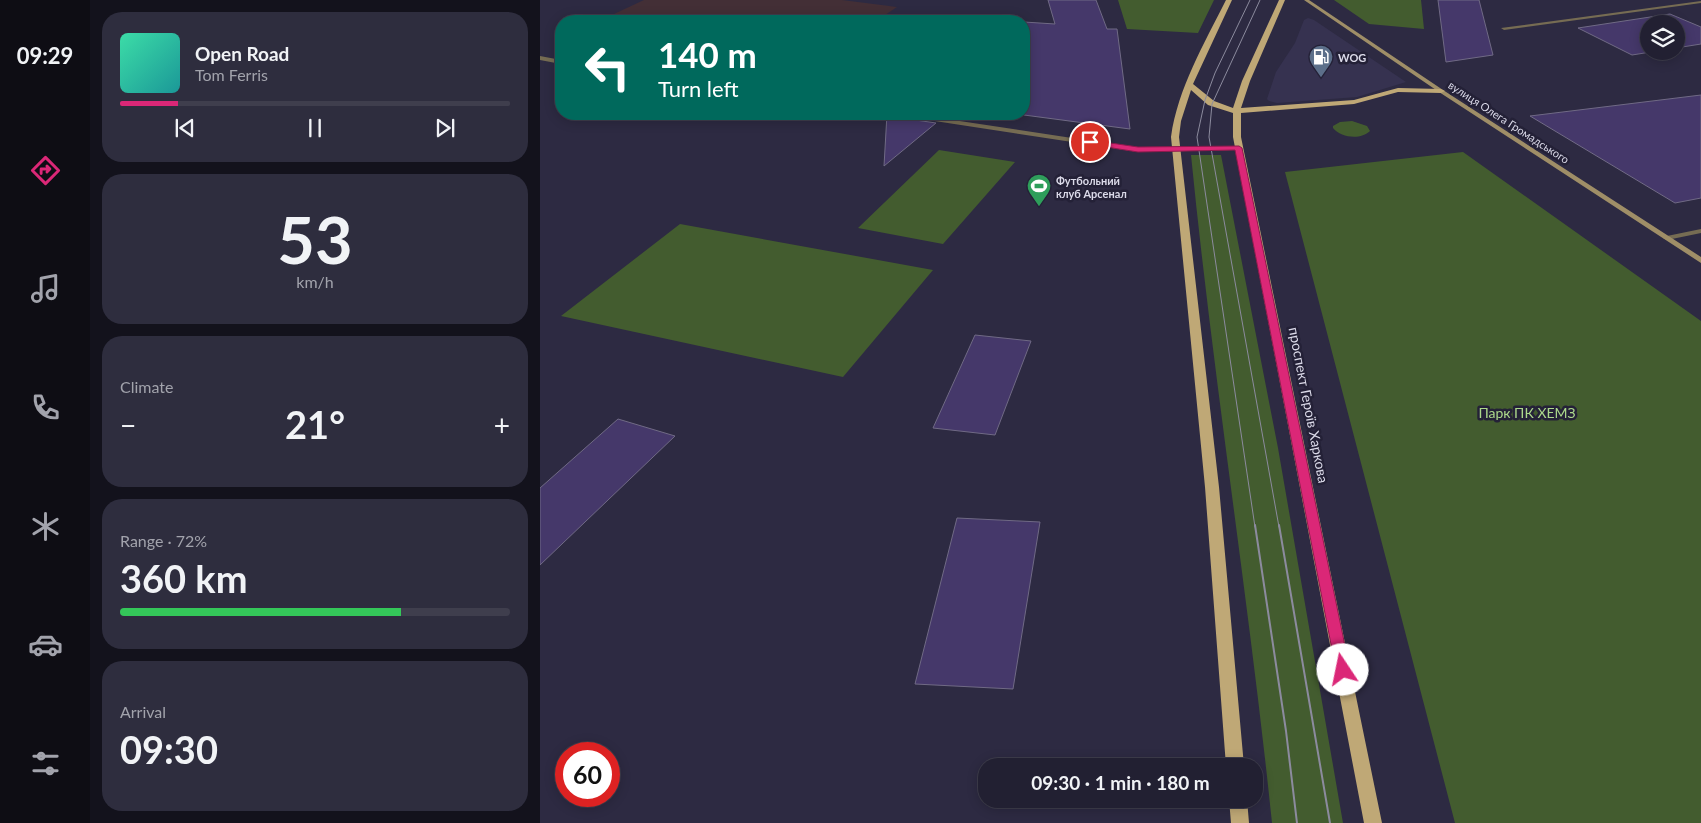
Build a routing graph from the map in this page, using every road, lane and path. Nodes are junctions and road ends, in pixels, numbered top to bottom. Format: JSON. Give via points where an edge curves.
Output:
{"nodes":[{"id":1,"x":1229,"y":0,"type":"edge"},
{"id":2,"x":1282,"y":0,"type":"edge"},
{"id":3,"x":1306,"y":0,"type":"edge"},
{"id":4,"x":1701,"y":2,"type":"edge"},
{"id":5,"x":1504,"y":28,"type":"dead end"},
{"id":6,"x":540,"y":58,"type":"edge"},
{"id":7,"x":555,"y":61,"type":"edge"},
{"id":8,"x":1190,"y":85,"type":"junction"},
{"id":9,"x":1441,"y":91,"type":"junction"},
{"id":10,"x":1237,"y":111,"type":"junction"},
{"id":11,"x":941,"y":120,"type":"edge"},
{"id":12,"x":1239,"y":148,"type":"junction"},
{"id":13,"x":1176,"y":150,"type":"junction"},
{"id":14,"x":1701,"y":230,"type":"edge"},
{"id":15,"x":1667,"y":238,"type":"junction"},
{"id":16,"x":1701,"y":261,"type":"edge"},
{"id":17,"x":1234,"y":758,"type":"edge"},
{"id":18,"x":1239,"y":808,"type":"edge"},
{"id":19,"x":1240,"y":823,"type":"edge"},
{"id":20,"x":1373,"y":823,"type":"edge"}],
"edges":[{"from":1,"to":8,"type":"main road"},
{"from":2,"to":10,"type":"main road","name":"проспект Героїв Харкова","via":[[1268,38],[1244,86]]},
{"from":3,"to":9,"type":"main road","name":"вулиця Олега Громадського"},
{"from":4,"to":5,"type":"street"},
{"from":6,"to":7,"type":"street"},
{"from":8,"to":10,"type":"main road","via":[[1222,110]]},
{"from":8,"to":13,"type":"main road","via":[[1176,122]]},
{"from":9,"to":10,"type":"main road","via":[[1398,90],[1354,102]]},
{"from":9,"to":15,"type":"main road","name":"вулиця Олега Громадського"},
{"from":10,"to":12,"type":"main road","name":"проспект Героїв Харкова"},
{"from":11,"to":13,"type":"street","via":[[1138,150]]},
{"from":12,"to":13,"type":"street"},
{"from":12,"to":20,"type":"main road","name":"проспект Героїв Харкова"},
{"from":13,"to":17,"type":"main road","via":[[1212,487]]},
{"from":14,"to":15,"type":"street"},
{"from":15,"to":16,"type":"main road","name":"вулиця Олега Громадського"},
{"from":18,"to":19,"type":"main road"}]}
